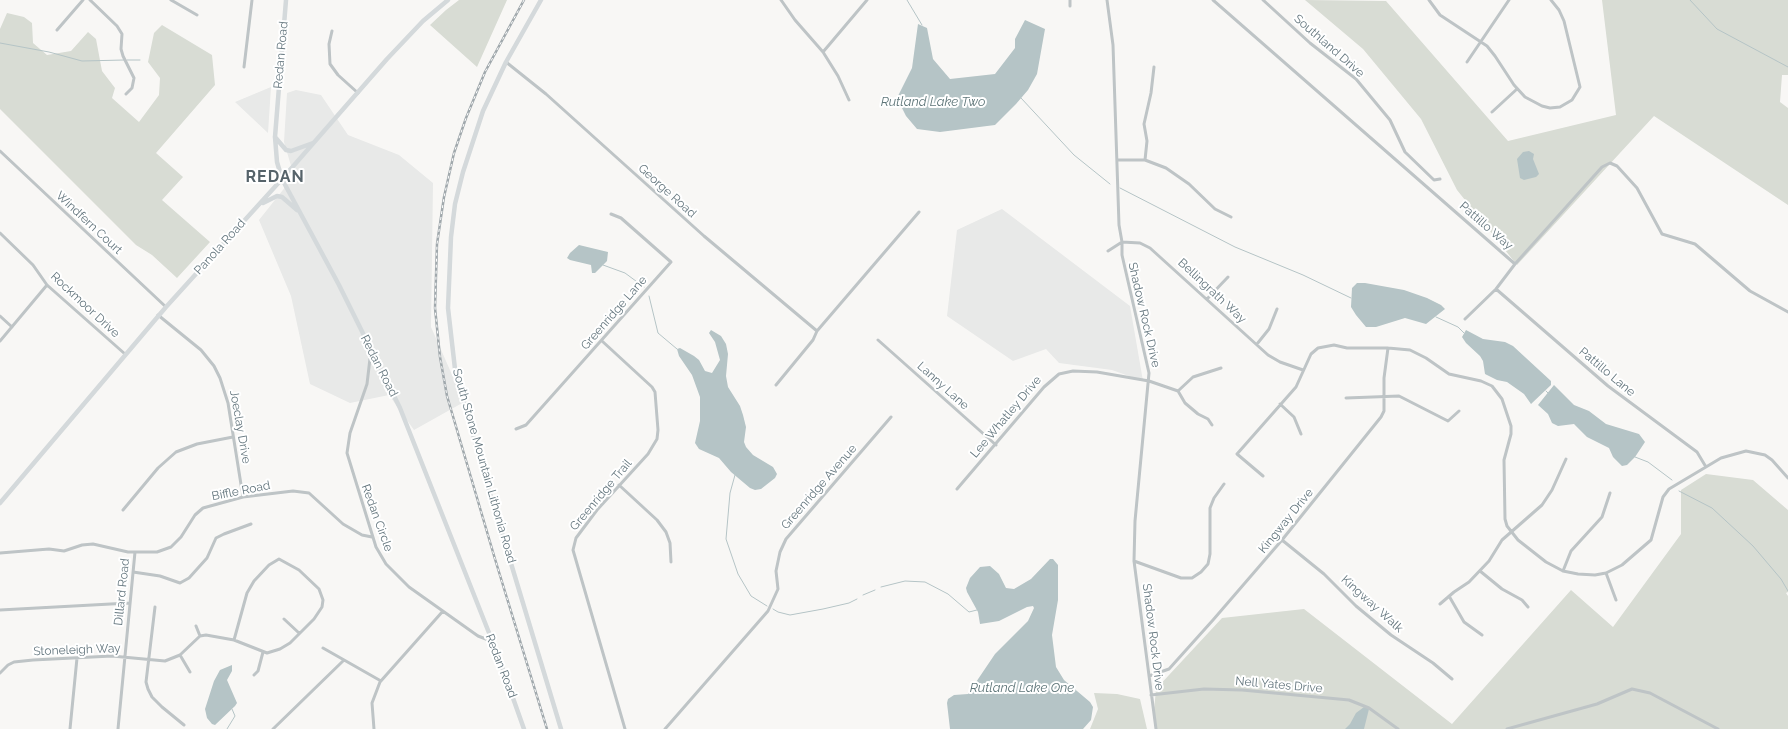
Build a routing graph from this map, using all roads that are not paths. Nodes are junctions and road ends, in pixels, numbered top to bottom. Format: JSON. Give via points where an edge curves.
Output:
{"nodes":[{"id":1,"x":83,"y":0,"type":"edge"},
{"id":2,"x":90,"y":0,"type":"edge"},
{"id":3,"x":171,"y":0,"type":"edge"},
{"id":4,"x":252,"y":0,"type":"edge"},
{"id":5,"x":286,"y":0,"type":"edge"},
{"id":6,"x":448,"y":0,"type":"edge"},
{"id":7,"x":541,"y":0,"type":"edge"},
{"id":8,"x":781,"y":0,"type":"edge"},
{"id":9,"x":867,"y":0,"type":"edge"},
{"id":10,"x":1070,"y":0,"type":"edge"},
{"id":11,"x":1107,"y":0,"type":"edge"},
{"id":12,"x":1213,"y":0,"type":"edge"},
{"id":13,"x":1263,"y":0,"type":"edge"},
{"id":14,"x":1429,"y":0,"type":"edge"},
{"id":15,"x":1509,"y":0,"type":"edge"},
{"id":16,"x":1551,"y":0,"type":"edge"},
{"id":17,"x":1070,"y":6,"type":"dead end"},
{"id":18,"x":197,"y":15,"type":"dead end"},
{"id":19,"x":57,"y":30,"type":"dead end"},
{"id":20,"x":332,"y":31,"type":"dead end"},
{"id":21,"x":1480,"y":42,"type":"junction"},
{"id":22,"x":823,"y":52,"type":"junction"},
{"id":23,"x":506,"y":62,"type":"junction"},
{"id":24,"x":1467,"y":62,"type":"dead end"},
{"id":25,"x":244,"y":67,"type":"dead end"},
{"id":26,"x":1154,"y":67,"type":"dead end"},
{"id":27,"x":1517,"y":89,"type":"junction"},
{"id":28,"x":358,"y":93,"type":"junction"},
{"id":29,"x":126,"y":94,"type":"dead end"},
{"id":30,"x":849,"y":100,"type":"dead end"},
{"id":31,"x":1492,"y":112,"type":"dead end"},
{"id":32,"x":275,"y":137,"type":"junction"},
{"id":33,"x":314,"y":143,"type":"junction"},
{"id":34,"x":0,"y":151,"type":"edge"},
{"id":35,"x":1117,"y":160,"type":"junction"},
{"id":36,"x":1145,"y":160,"type":"junction"},
{"id":37,"x":282,"y":178,"type":"junction"},
{"id":38,"x":1440,"y":179,"type":"dead end"},
{"id":39,"x":255,"y":209,"type":"junction"},
{"id":40,"x":299,"y":212,"type":"junction"},
{"id":41,"x":919,"y":212,"type":"dead end"},
{"id":42,"x":611,"y":214,"type":"dead end"},
{"id":43,"x":1231,"y":217,"type":"dead end"},
{"id":44,"x":0,"y":233,"type":"edge"},
{"id":45,"x":1122,"y":242,"type":"junction"},
{"id":46,"x":1108,"y":251,"type":"dead end"},
{"id":47,"x":1515,"y":264,"type":"junction"},
{"id":48,"x":1228,"y":277,"type":"dead end"},
{"id":49,"x":48,"y":285,"type":"junction"},
{"id":50,"x":1496,"y":289,"type":"junction"},
{"id":51,"x":1207,"y":299,"type":"junction"},
{"id":52,"x":166,"y":307,"type":"junction"},
{"id":53,"x":1277,"y":309,"type":"dead end"},
{"id":54,"x":1788,"y":312,"type":"edge"},
{"id":55,"x":158,"y":315,"type":"junction"},
{"id":56,"x":0,"y":316,"type":"edge"},
{"id":57,"x":1464,"y":319,"type":"dead end"},
{"id":58,"x":12,"y":327,"type":"junction"},
{"id":59,"x":817,"y":331,"type":"junction"},
{"id":60,"x":878,"y":340,"type":"dead end"},
{"id":61,"x":0,"y":341,"type":"edge"},
{"id":62,"x":602,"y":341,"type":"junction"},
{"id":63,"x":1257,"y":344,"type":"junction"},
{"id":64,"x":1388,"y":348,"type":"junction"},
{"id":65,"x":371,"y":350,"type":"junction"},
{"id":66,"x":125,"y":354,"type":"junction"},
{"id":67,"x":1221,"y":368,"type":"dead end"},
{"id":68,"x":1303,"y":370,"type":"junction"},
{"id":69,"x":1149,"y":381,"type":"junction"},
{"id":70,"x":776,"y":385,"type":"dead end"},
{"id":71,"x":1178,"y":391,"type":"junction"},
{"id":72,"x":1384,"y":396,"type":"junction"},
{"id":73,"x":1346,"y":398,"type":"dead end"},
{"id":74,"x":1280,"y":404,"type":"junction"},
{"id":75,"x":1459,"y":411,"type":"dead end"},
{"id":76,"x":891,"y":417,"type":"dead end"},
{"id":77,"x":1212,"y":425,"type":"dead end"},
{"id":78,"x":516,"y":429,"type":"dead end"},
{"id":79,"x":1300,"y":434,"type":"dead end"},
{"id":80,"x":232,"y":437,"type":"junction"},
{"id":81,"x":996,"y":445,"type":"junction"},
{"id":82,"x":1566,"y":459,"type":"dead end"},
{"id":83,"x":1706,"y":467,"type":"junction"},
{"id":84,"x":1263,"y":476,"type":"dead end"},
{"id":85,"x":1788,"y":478,"type":"edge"},
{"id":86,"x":1224,"y":484,"type":"dead end"},
{"id":87,"x":619,"y":485,"type":"junction"},
{"id":88,"x":957,"y":489,"type":"dead end"},
{"id":89,"x":1610,"y":493,"type":"dead end"},
{"id":90,"x":243,"y":497,"type":"junction"},
{"id":91,"x":0,"y":503,"type":"edge"},
{"id":92,"x":123,"y":510,"type":"dead end"},
{"id":93,"x":250,"y":524,"type":"dead end"},
{"id":94,"x":1511,"y":532,"type":"junction"},
{"id":95,"x":372,"y":537,"type":"junction"},
{"id":96,"x":1282,"y":540,"type":"junction"},
{"id":97,"x":135,"y":552,"type":"junction"},
{"id":98,"x":0,"y":553,"type":"edge"},
{"id":99,"x":1134,"y":561,"type":"junction"},
{"id":100,"x":671,"y":562,"type":"dead end"},
{"id":101,"x":1563,"y":570,"type":"junction"},
{"id":102,"x":1480,"y":571,"type":"junction"},
{"id":103,"x":133,"y":572,"type":"junction"},
{"id":104,"x":1606,"y":573,"type":"junction"},
{"id":105,"x":1449,"y":596,"type":"junction"},
{"id":106,"x":1616,"y":600,"type":"dead end"},
{"id":107,"x":129,"y":603,"type":"junction"},
{"id":108,"x":1440,"y":604,"type":"dead end"},
{"id":109,"x":155,"y":607,"type":"dead end"},
{"id":110,"x":1528,"y":607,"type":"dead end"},
{"id":111,"x":0,"y":610,"type":"edge"},
{"id":112,"x":443,"y":612,"type":"junction"},
{"id":113,"x":284,"y":619,"type":"dead end"},
{"id":114,"x":196,"y":626,"type":"dead end"},
{"id":115,"x":299,"y":633,"type":"junction"},
{"id":116,"x":1482,"y":635,"type":"dead end"},
{"id":117,"x":200,"y":636,"type":"junction"},
{"id":118,"x":234,"y":640,"type":"junction"},
{"id":119,"x":491,"y":641,"type":"junction"},
{"id":120,"x":323,"y":648,"type":"dead end"},
{"id":121,"x":263,"y":652,"type":"junction"},
{"id":122,"x":180,"y":655,"type":"junction"},
{"id":123,"x":125,"y":657,"type":"junction"},
{"id":124,"x":77,"y":658,"type":"junction"},
{"id":125,"x":149,"y":659,"type":"junction"},
{"id":126,"x":343,"y":661,"type":"junction"},
{"id":127,"x":0,"y":672,"type":"edge"},
{"id":128,"x":190,"y":672,"type":"dead end"},
{"id":129,"x":254,"y":674,"type":"dead end"},
{"id":130,"x":1149,"y":676,"type":"junction"},
{"id":131,"x":1452,"y":679,"type":"dead end"},
{"id":132,"x":381,"y":681,"type":"junction"},
{"id":133,"x":1151,"y":695,"type":"junction"},
{"id":134,"x":184,"y":725,"type":"dead end"},
{"id":135,"x":70,"y":729,"type":"edge"},
{"id":136,"x":118,"y":729,"type":"edge"},
{"id":137,"x":273,"y":729,"type":"edge"},
{"id":138,"x":374,"y":729,"type":"edge"},
{"id":139,"x":524,"y":729,"type":"edge"},
{"id":140,"x":561,"y":729,"type":"edge"},
{"id":141,"x":625,"y":729,"type":"edge"},
{"id":142,"x":665,"y":729,"type":"edge"},
{"id":143,"x":1156,"y":729,"type":"edge"},
{"id":144,"x":1398,"y":729,"type":"edge"},
{"id":145,"x":1507,"y":729,"type":"edge"},
{"id":146,"x":1718,"y":729,"type":"edge"}],
"edges":[{"from":1,"to":19,"type":"street"},
{"from":2,"to":29,"type":"street","via":[[122,34],[122,56],[134,78],[132,88]]},
{"from":3,"to":18,"type":"street"},
{"from":4,"to":25,"type":"street"},
{"from":5,"to":32,"type":"main road","name":"Redan Road"},
{"from":6,"to":28,"type":"main road","name":"Panola Road","via":[[423,21]]},
{"from":7,"to":23,"type":"main road","name":"South Stone Mountain Lithonia Road"},
{"from":8,"to":22,"type":"street"},
{"from":9,"to":22,"type":"street"},
{"from":10,"to":17,"type":"street"},
{"from":11,"to":35,"type":"street","name":"Shadow Rock Drive","via":[[1114,45]]},
{"from":12,"to":47,"type":"street","name":"Pattillo Way"},
{"from":13,"to":38,"type":"street","name":"Southland Drive","via":[[1310,43],[1356,79],[1390,120],[1405,152],[1434,180]]},
{"from":14,"to":21,"type":"street","via":[[1440,15]]},
{"from":15,"to":21,"type":"street"},
{"from":16,"to":27,"type":"street","via":[[1564,21],[1580,87],[1572,100],[1560,107],[1550,108],[1526,97]]},
{"from":20,"to":28,"type":"street","via":[[329,44],[330,64]]},
{"from":21,"to":24,"type":"street"},
{"from":21,"to":27,"type":"street","via":[[1495,56]]},
{"from":22,"to":30,"type":"street"},
{"from":23,"to":59,"type":"street","name":"George Road","via":[[546,94],[704,236]]},
{"from":23,"to":140,"type":"main road","name":"South Stone Mountain Lithonia Road","via":[[479,122],[455,204],[448,269],[449,324],[455,369],[482,467]]},
{"from":26,"to":36,"type":"street","via":[[1144,124]]},
{"from":27,"to":31,"type":"street"},
{"from":28,"to":33,"type":"main road","name":"Panola Road"},
{"from":32,"to":33,"type":"main road","via":[[286,150],[291,151]]},
{"from":32,"to":37,"type":"main road","name":"Redan Road","via":[[277,162]]},
{"from":33,"to":37,"type":"main road","name":"Panola Road"},
{"from":34,"to":52,"type":"street","name":"Windfern Court"},
{"from":35,"to":36,"type":"street"},
{"from":35,"to":45,"type":"street","name":"Shadow Rock Drive"},
{"from":36,"to":43,"type":"street","via":[[1177,175],[1215,209]]},
{"from":37,"to":39,"type":"main road","name":"Panola Road"},
{"from":37,"to":40,"type":"main road","name":"Redan Road"},
{"from":39,"to":40,"type":"main road","via":[[277,196],[282,197]]},
{"from":39,"to":52,"type":"main road","name":"Panola Road"},
{"from":40,"to":65,"type":"main road","name":"Redan Road","via":[[339,284]]},
{"from":41,"to":59,"type":"street"},
{"from":42,"to":62,"type":"street","name":"Greenridge Lane","via":[[621,218],[671,262]]},
{"from":44,"to":49,"type":"street","name":"Rockmoor Drive","via":[[33,265]]},
{"from":45,"to":46,"type":"street"},
{"from":45,"to":51,"type":"street","name":"Bellingrath Way","via":[[1140,243],[1150,248]]},
{"from":45,"to":69,"type":"street","name":"Shadow Rock Drive","via":[[1124,268],[1140,331]]},
{"from":47,"to":50,"type":"street"},
{"from":47,"to":54,"type":"street","name":"Pattillo Way","via":[[1602,167],[1614,164],[1626,173],[1637,188],[1662,234],[1695,244],[1750,292]]},
{"from":48,"to":51,"type":"street"},
{"from":49,"to":58,"type":"street"},
{"from":49,"to":66,"type":"street","name":"Rockmoor Drive"},
{"from":50,"to":57,"type":"street"},
{"from":50,"to":83,"type":"street","name":"Pattillo Lane","via":[[1608,386],[1697,452]]},
{"from":51,"to":63,"type":"street","name":"Bellingrath Way"},
{"from":52,"to":55,"type":"main road","name":"Panola Road"},
{"from":53,"to":63,"type":"street","via":[[1269,329]]},
{"from":55,"to":66,"type":"main road","name":"Panola Road"},
{"from":55,"to":80,"type":"street","name":"Joeclay Drive","via":[[200,350],[214,366],[224,389]]},
{"from":56,"to":58,"type":"street"},
{"from":58,"to":61,"type":"street"},
{"from":59,"to":70,"type":"street","via":[[813,340]]},
{"from":60,"to":81,"type":"street","name":"Lanny Lane"},
{"from":62,"to":78,"type":"street","name":"Greenridge Lane","via":[[526,425]]},
{"from":62,"to":87,"type":"street","name":"Greenridge Trail","via":[[655,392],[657,439],[648,454]]},
{"from":63,"to":68,"type":"street","name":"Bellingrath Way","via":[[1280,362]]},
{"from":64,"to":68,"type":"street","via":[[1324,346],[1311,354]]},
{"from":64,"to":72,"type":"street","name":"Kingway Drive"},
{"from":64,"to":94,"type":"street","via":[[1410,350],[1449,374],[1481,381],[1492,386],[1497,392],[1504,403],[1511,426],[1504,467],[1505,519]]},
{"from":65,"to":95,"type":"street","name":"Redan Circle","via":[[367,384],[350,434],[347,453]]},
{"from":65,"to":119,"type":"main road","name":"Redan Road","via":[[400,408]]},
{"from":66,"to":91,"type":"main road","name":"Panola Road"},
{"from":67,"to":71,"type":"street","via":[[1193,377]]},
{"from":68,"to":74,"type":"street","via":[[1296,387]]},
{"from":69,"to":71,"type":"street","name":"Lee Whatley Drive"},
{"from":69,"to":81,"type":"street","name":"Lee Whatley Drive","via":[[1082,371],[1059,374],[1051,379]]},
{"from":69,"to":99,"type":"street","name":"Shadow Rock Drive","via":[[1136,506]]},
{"from":71,"to":77,"type":"street","via":[[1185,403],[1208,419]]},
{"from":72,"to":73,"type":"street"},
{"from":72,"to":75,"type":"street","via":[[1406,398],[1448,421]]},
{"from":72,"to":96,"type":"street","name":"Kingway Drive","via":[[1384,411],[1381,417]]},
{"from":74,"to":79,"type":"street","via":[[1294,418]]},
{"from":74,"to":84,"type":"street","via":[[1237,454]]},
{"from":76,"to":142,"type":"street","name":"Greenridge Avenue","via":[[786,539],[776,572],[778,589],[768,611]]},
{"from":80,"to":90,"type":"street","name":"Joeclay Drive"},
{"from":80,"to":92,"type":"street","via":[[198,444],[176,452]]},
{"from":81,"to":88,"type":"street","name":"Lee Whatley Drive"},
{"from":82,"to":94,"type":"street","via":[[1547,499]]},
{"from":83,"to":85,"type":"street","via":[[1721,458],[1746,451],[1765,455]]},
{"from":83,"to":104,"type":"street","via":[[1669,489],[1663,497],[1651,540],[1622,565]]},
{"from":86,"to":99,"type":"street","via":[[1210,508],[1210,554],[1208,564],[1201,572],[1192,578],[1181,578]]},
{"from":87,"to":100,"type":"street","via":[[657,520],[666,532],[670,543]]},
{"from":87,"to":141,"type":"street","name":"Greenridge Trail","via":[[576,538],[573,550]]},
{"from":89,"to":101,"type":"street","via":[[1602,517],[1572,551]]},
{"from":90,"to":95,"type":"street","name":"Biffle Road","via":[[292,491],[309,493],[342,524],[362,535]]},
{"from":90,"to":97,"type":"street","name":"Biffle Road","via":[[203,508],[195,515],[181,537],[166,550]]},
{"from":93,"to":103,"type":"street","via":[[216,538],[207,558],[189,578],[180,583],[160,576]]},
{"from":94,"to":101,"type":"street","via":[[1546,562]]},
{"from":94,"to":102,"type":"street","via":[[1502,540]]},
{"from":95,"to":112,"type":"street","name":"Redan Circle","via":[[381,557],[397,577]]},
{"from":96,"to":130,"type":"street","name":"Kingway Drive","via":[[1172,665],[1161,673]]},
{"from":96,"to":131,"type":"street","name":"Kingway Walk","via":[[1391,635]]},
{"from":97,"to":98,"type":"street","name":"Biffle Road","via":[[93,544],[64,551],[49,549]]},
{"from":97,"to":103,"type":"street","name":"Dillard Road"},
{"from":99,"to":130,"type":"street","name":"Shadow Rock Drive"},
{"from":101,"to":104,"type":"street","via":[[1578,574]]},
{"from":102,"to":105,"type":"street"},
{"from":102,"to":110,"type":"street"},
{"from":103,"to":107,"type":"street","name":"Dillard Road"},
{"from":104,"to":106,"type":"street"},
{"from":105,"to":108,"type":"street"},
{"from":105,"to":116,"type":"street","via":[[1464,622]]},
{"from":107,"to":111,"type":"street"},
{"from":107,"to":123,"type":"street","name":"Dillard Road"},
{"from":109,"to":125,"type":"street"},
{"from":112,"to":119,"type":"street","name":"Redan Circle","via":[[478,636]]},
{"from":112,"to":132,"type":"street"},
{"from":113,"to":115,"type":"street"},
{"from":114,"to":117,"type":"street"},
{"from":115,"to":118,"type":"street","via":[[314,618],[322,607],[323,600],[319,589],[299,570],[279,559],[269,565],[247,593]]},
{"from":115,"to":121,"type":"street","via":[[280,649]]},
{"from":117,"to":118,"type":"street"},
{"from":117,"to":122,"type":"street","name":"Stoneleigh Way"},
{"from":118,"to":121,"type":"street"},
{"from":119,"to":139,"type":"main road","name":"Redan Road"},
{"from":120,"to":126,"type":"street"},
{"from":121,"to":129,"type":"street","via":[[258,671]]},
{"from":122,"to":125,"type":"street","name":"Stoneleigh Way","via":[[165,661]]},
{"from":122,"to":128,"type":"street"},
{"from":123,"to":124,"type":"street","name":"Stoneleigh Way"},
{"from":123,"to":125,"type":"street","name":"Stoneleigh Way"},
{"from":123,"to":136,"type":"street","name":"Dillard Road"},
{"from":124,"to":127,"type":"street","name":"Stoneleigh Way","via":[[14,662]]},
{"from":124,"to":135,"type":"street"},
{"from":125,"to":134,"type":"street","via":[[146,682],[148,689],[162,707]]},
{"from":126,"to":132,"type":"street"},
{"from":126,"to":137,"type":"street"},
{"from":130,"to":133,"type":"street","name":"Shadow Rock Drive"},
{"from":132,"to":138,"type":"street","via":[[372,703]]},
{"from":133,"to":143,"type":"street","name":"Shadow Rock Drive"},
{"from":133,"to":144,"type":"street","name":"Nell Yates Drive","via":[[1204,689],[1349,700],[1369,708]]},
{"from":145,"to":146,"type":"street","via":[[1597,704],[1632,689],[1650,693]]}]}
